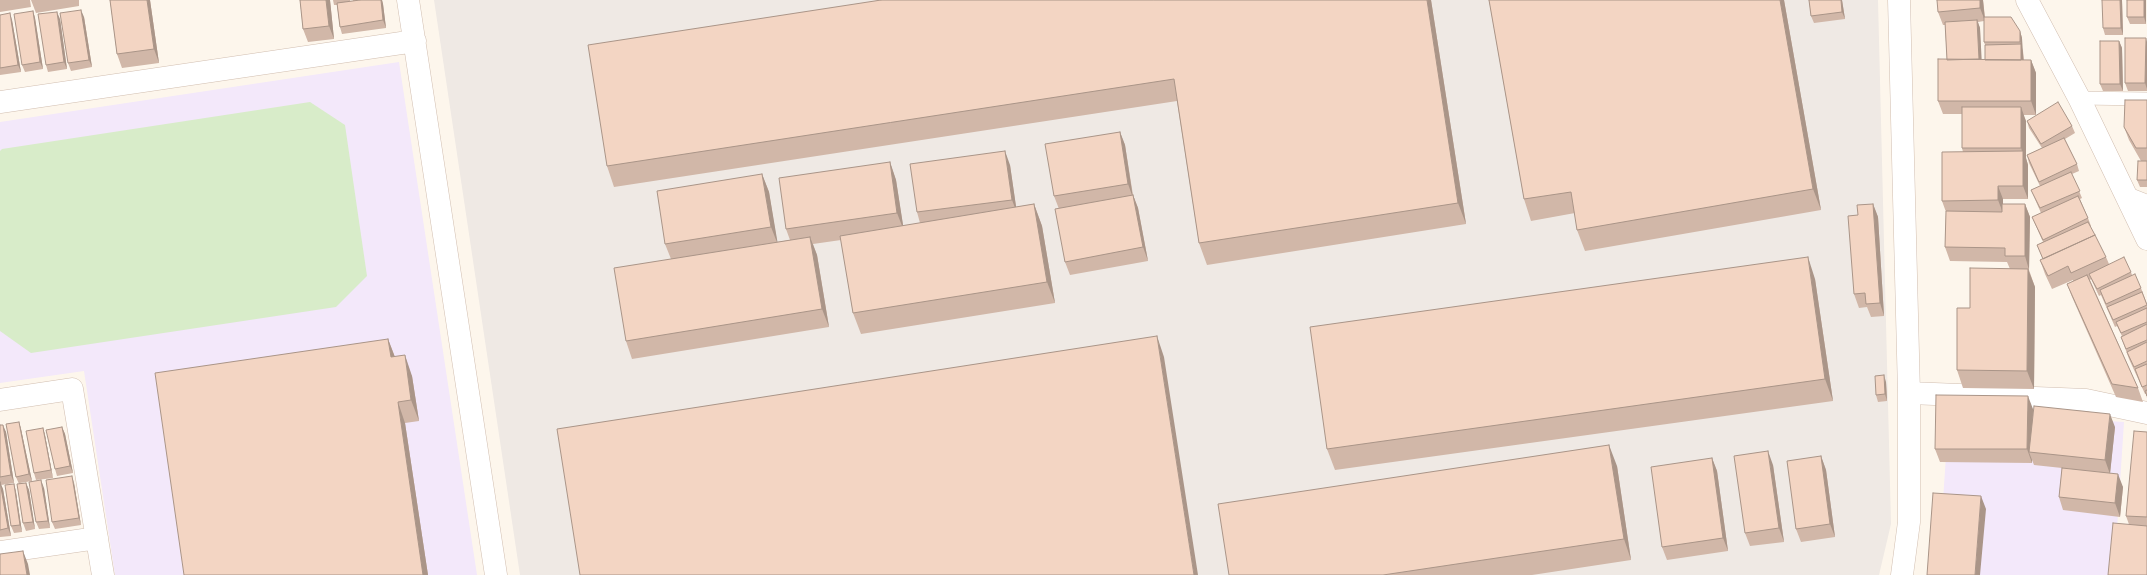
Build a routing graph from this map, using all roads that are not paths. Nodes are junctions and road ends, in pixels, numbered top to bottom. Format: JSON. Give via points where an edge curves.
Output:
{"nodes":[{"id":1,"x":408,"y":0,"type":"edge"},
{"id":2,"x":1899,"y":0,"type":"edge"},
{"id":3,"x":2027,"y":0,"type":"edge"},
{"id":4,"x":414,"y":41,"type":"junction"},
{"id":5,"x":2079,"y":98,"type":"junction"},
{"id":6,"x":2147,"y":99,"type":"edge"},
{"id":7,"x":0,"y":102,"type":"edge"},
{"id":8,"x":2138,"y":203,"type":"edge"},
{"id":9,"x":2147,"y":239,"type":"edge"},
{"id":10,"x":1909,"y":393,"type":"junction"},
{"id":11,"x":0,"y":400,"type":"edge"},
{"id":12,"x":2147,"y":413,"type":"edge"},
{"id":13,"x":97,"y":538,"type":"junction"},
{"id":14,"x":0,"y":552,"type":"edge"},
{"id":15,"x":103,"y":575,"type":"edge"},
{"id":16,"x":496,"y":575,"type":"edge"},
{"id":17,"x":1902,"y":575,"type":"edge"}],
"edges":[{"from":1,"to":4,"type":"street"},
{"from":2,"to":10,"type":"street"},
{"from":3,"to":5,"type":"street"},
{"from":4,"to":7,"type":"street"},
{"from":4,"to":16,"type":"street"},
{"from":5,"to":6,"type":"lane"},
{"from":5,"to":8,"type":"street"},
{"from":8,"to":9,"type":"street"},
{"from":10,"to":12,"type":"street","via":[[2086,400]]},
{"from":10,"to":17,"type":"street","via":[[1909,522]]},
{"from":11,"to":13,"type":"street","via":[[72,389]]},
{"from":13,"to":14,"type":"street"},
{"from":13,"to":15,"type":"street"}]}
